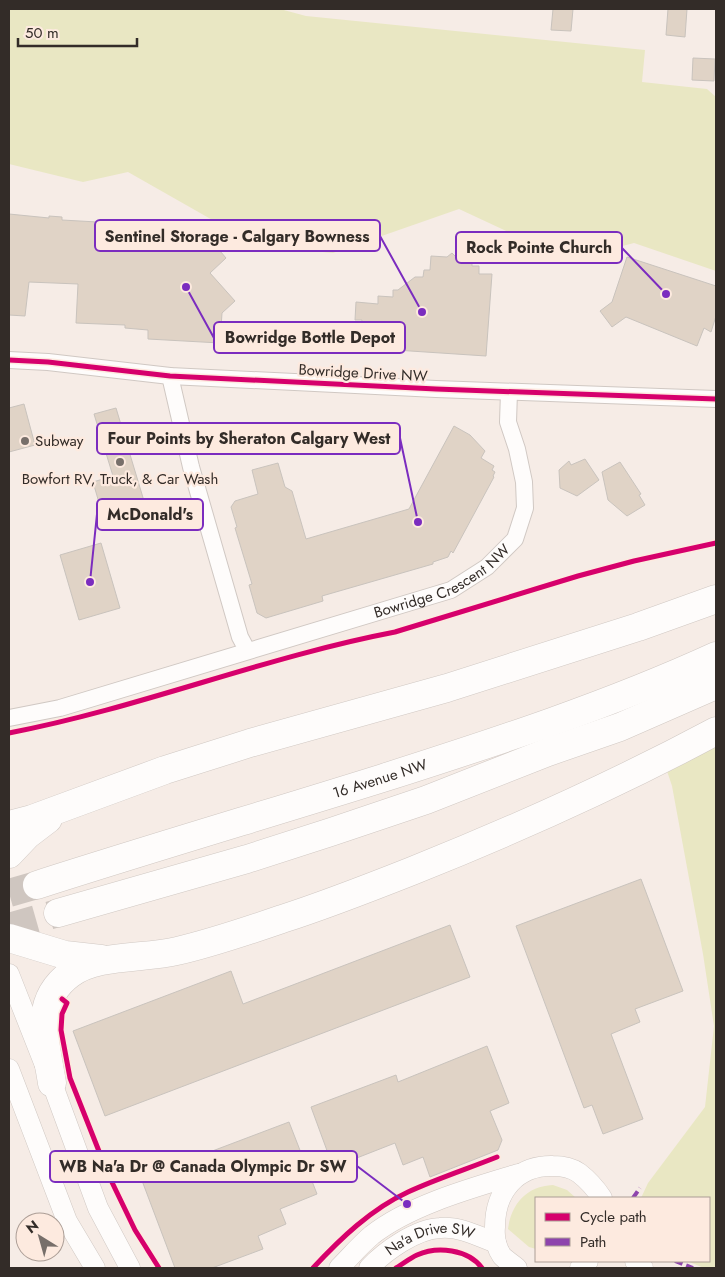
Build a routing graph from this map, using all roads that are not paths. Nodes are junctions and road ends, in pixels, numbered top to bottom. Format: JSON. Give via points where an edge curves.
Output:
{"nodes":[{"id":1,"x":9,"y":360,"type":"edge"},
{"id":2,"x":170,"y":376,"type":"junction"},
{"id":3,"x":509,"y":392,"type":"junction"},
{"id":4,"x":716,"y":399,"type":"edge"},
{"id":5,"x":716,"y":599,"type":"edge"},
{"id":6,"x":247,"y":650,"type":"junction"},
{"id":7,"x":716,"y":656,"type":"edge"},
{"id":8,"x":716,"y":685,"type":"edge"},
{"id":9,"x":9,"y":718,"type":"edge"},
{"id":10,"x":716,"y":731,"type":"edge"},
{"id":11,"x":91,"y":796,"type":"junction"},
{"id":12,"x":9,"y":825,"type":"edge"},
{"id":13,"x":9,"y":854,"type":"edge"},
{"id":14,"x":37,"y":885,"type":"tunnel mouth"},
{"id":15,"x":58,"y":913,"type":"tunnel mouth"},
{"id":16,"x":9,"y":938,"type":"edge"},
{"id":17,"x":112,"y":960,"type":"junction"},
{"id":18,"x":9,"y":974,"type":"edge"},
{"id":19,"x":9,"y":1070,"type":"edge"},
{"id":20,"x":52,"y":1083,"type":"junction"},
{"id":21,"x":518,"y":1174,"type":"junction"},
{"id":22,"x":601,"y":1197,"type":"edge"},
{"id":23,"x":505,"y":1259,"type":"edge"},
{"id":24,"x":95,"y":1268,"type":"edge"},
{"id":25,"x":130,"y":1268,"type":"edge"},
{"id":26,"x":339,"y":1268,"type":"edge"},
{"id":27,"x":369,"y":1268,"type":"edge"}],
"edges":[{"from":1,"to":2,"type":"street","name":"Bowridge Drive NW"},
{"from":2,"to":3,"type":"street","name":"Bowridge Drive NW"},
{"from":2,"to":6,"type":"street","via":[[206,523],[240,637]]},
{"from":3,"to":4,"type":"street","name":"Bowridge Drive NW"},
{"from":3,"to":6,"type":"street","name":"Bowridge Crescent NW","via":[[508,422],[524,482],[525,508],[515,539],[488,567],[451,590]]},
{"from":5,"to":11,"type":"highway","via":[[511,668],[250,743]]},
{"from":6,"to":9,"type":"street","name":"Bowridge Crescent NW","via":[[60,708]]},
{"from":7,"to":14,"type":"highway","name":"16 Avenue NW","via":[[525,732]]},
{"from":8,"to":15,"type":"highway","via":[[620,727],[426,800],[247,858]]},
{"from":10,"to":17,"type":"highway","via":[[584,798],[345,897],[176,951]]},
{"from":11,"to":12,"type":"highway"},
{"from":11,"to":13,"type":"highway","via":[[41,823]]},
{"from":16,"to":17,"type":"highway","via":[[65,955]]},
{"from":17,"to":20,"type":"highway","via":[[90,963],[69,974],[48,1001],[43,1024]]},
{"from":18,"to":20,"type":"street"},
{"from":19,"to":24,"type":"street","via":[[67,1221]]},
{"from":20,"to":25,"type":"street","via":[[98,1208]]},
{"from":21,"to":22,"type":"street","name":"Na'a Drive SW","via":[[538,1167],[568,1168],[578,1172]]},
{"from":21,"to":23,"type":"street","via":[[505,1190],[495,1220]]},
{"from":21,"to":26,"type":"street","name":"Na'a Drive SW","via":[[413,1211],[374,1234]]},
{"from":23,"to":27,"type":"street","name":"Na'a Drive SW","via":[[464,1230],[439,1228],[414,1235]]}]}
